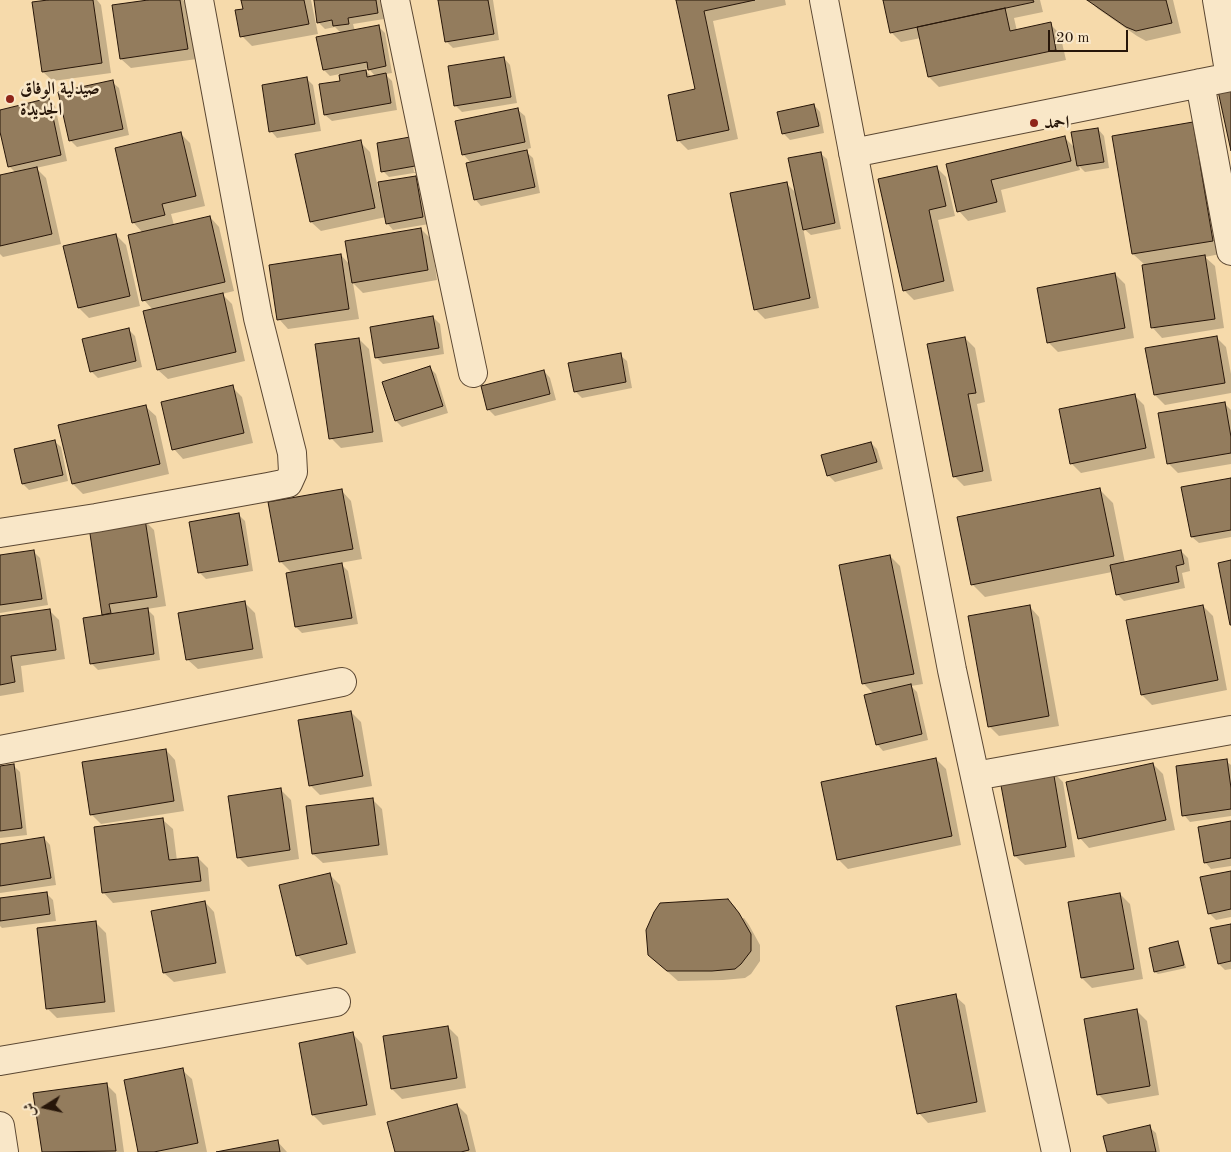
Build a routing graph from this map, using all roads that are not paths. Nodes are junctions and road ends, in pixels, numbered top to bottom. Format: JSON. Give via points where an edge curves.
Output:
{"nodes":[{"id":1,"x":199,"y":0,"type":"edge"},
{"id":2,"x":395,"y":0,"type":"edge"},
{"id":3,"x":824,"y":0,"type":"edge"},
{"id":4,"x":1217,"y":0,"type":"edge"},
{"id":5,"x":1230,"y":77,"type":"edge"},
{"id":6,"x":1200,"y":83,"type":"junction"},
{"id":7,"x":853,"y":153,"type":"junction"},
{"id":8,"x":1231,"y":251,"type":"edge"},
{"id":9,"x":473,"y":373,"type":"dead end"},
{"id":10,"x":0,"y":533,"type":"edge"},
{"id":11,"x":342,"y":682,"type":"dead end"},
{"id":12,"x":1231,"y":730,"type":"edge"},
{"id":13,"x":0,"y":750,"type":"edge"},
{"id":14,"x":975,"y":776,"type":"junction"},
{"id":15,"x":336,"y":1002,"type":"dead end"},
{"id":16,"x":0,"y":1061,"type":"edge"},
{"id":17,"x":0,"y":1126,"type":"edge"},
{"id":18,"x":4,"y":1152,"type":"edge"},
{"id":19,"x":1056,"y":1152,"type":"edge"}],
"edges":[{"from":1,"to":10,"type":"street","via":[[258,318],[292,452],[293,472],[288,482],[268,488]]},
{"from":2,"to":9,"type":"street"},
{"from":3,"to":7,"type":"street"},
{"from":4,"to":5,"type":"street"},
{"from":5,"to":6,"type":"street"},
{"from":6,"to":7,"type":"street"},
{"from":6,"to":8,"type":"street"},
{"from":7,"to":14,"type":"street"},
{"from":11,"to":13,"type":"street"},
{"from":12,"to":14,"type":"street"},
{"from":14,"to":19,"type":"street"},
{"from":15,"to":16,"type":"street"},
{"from":17,"to":18,"type":"street"}]}
